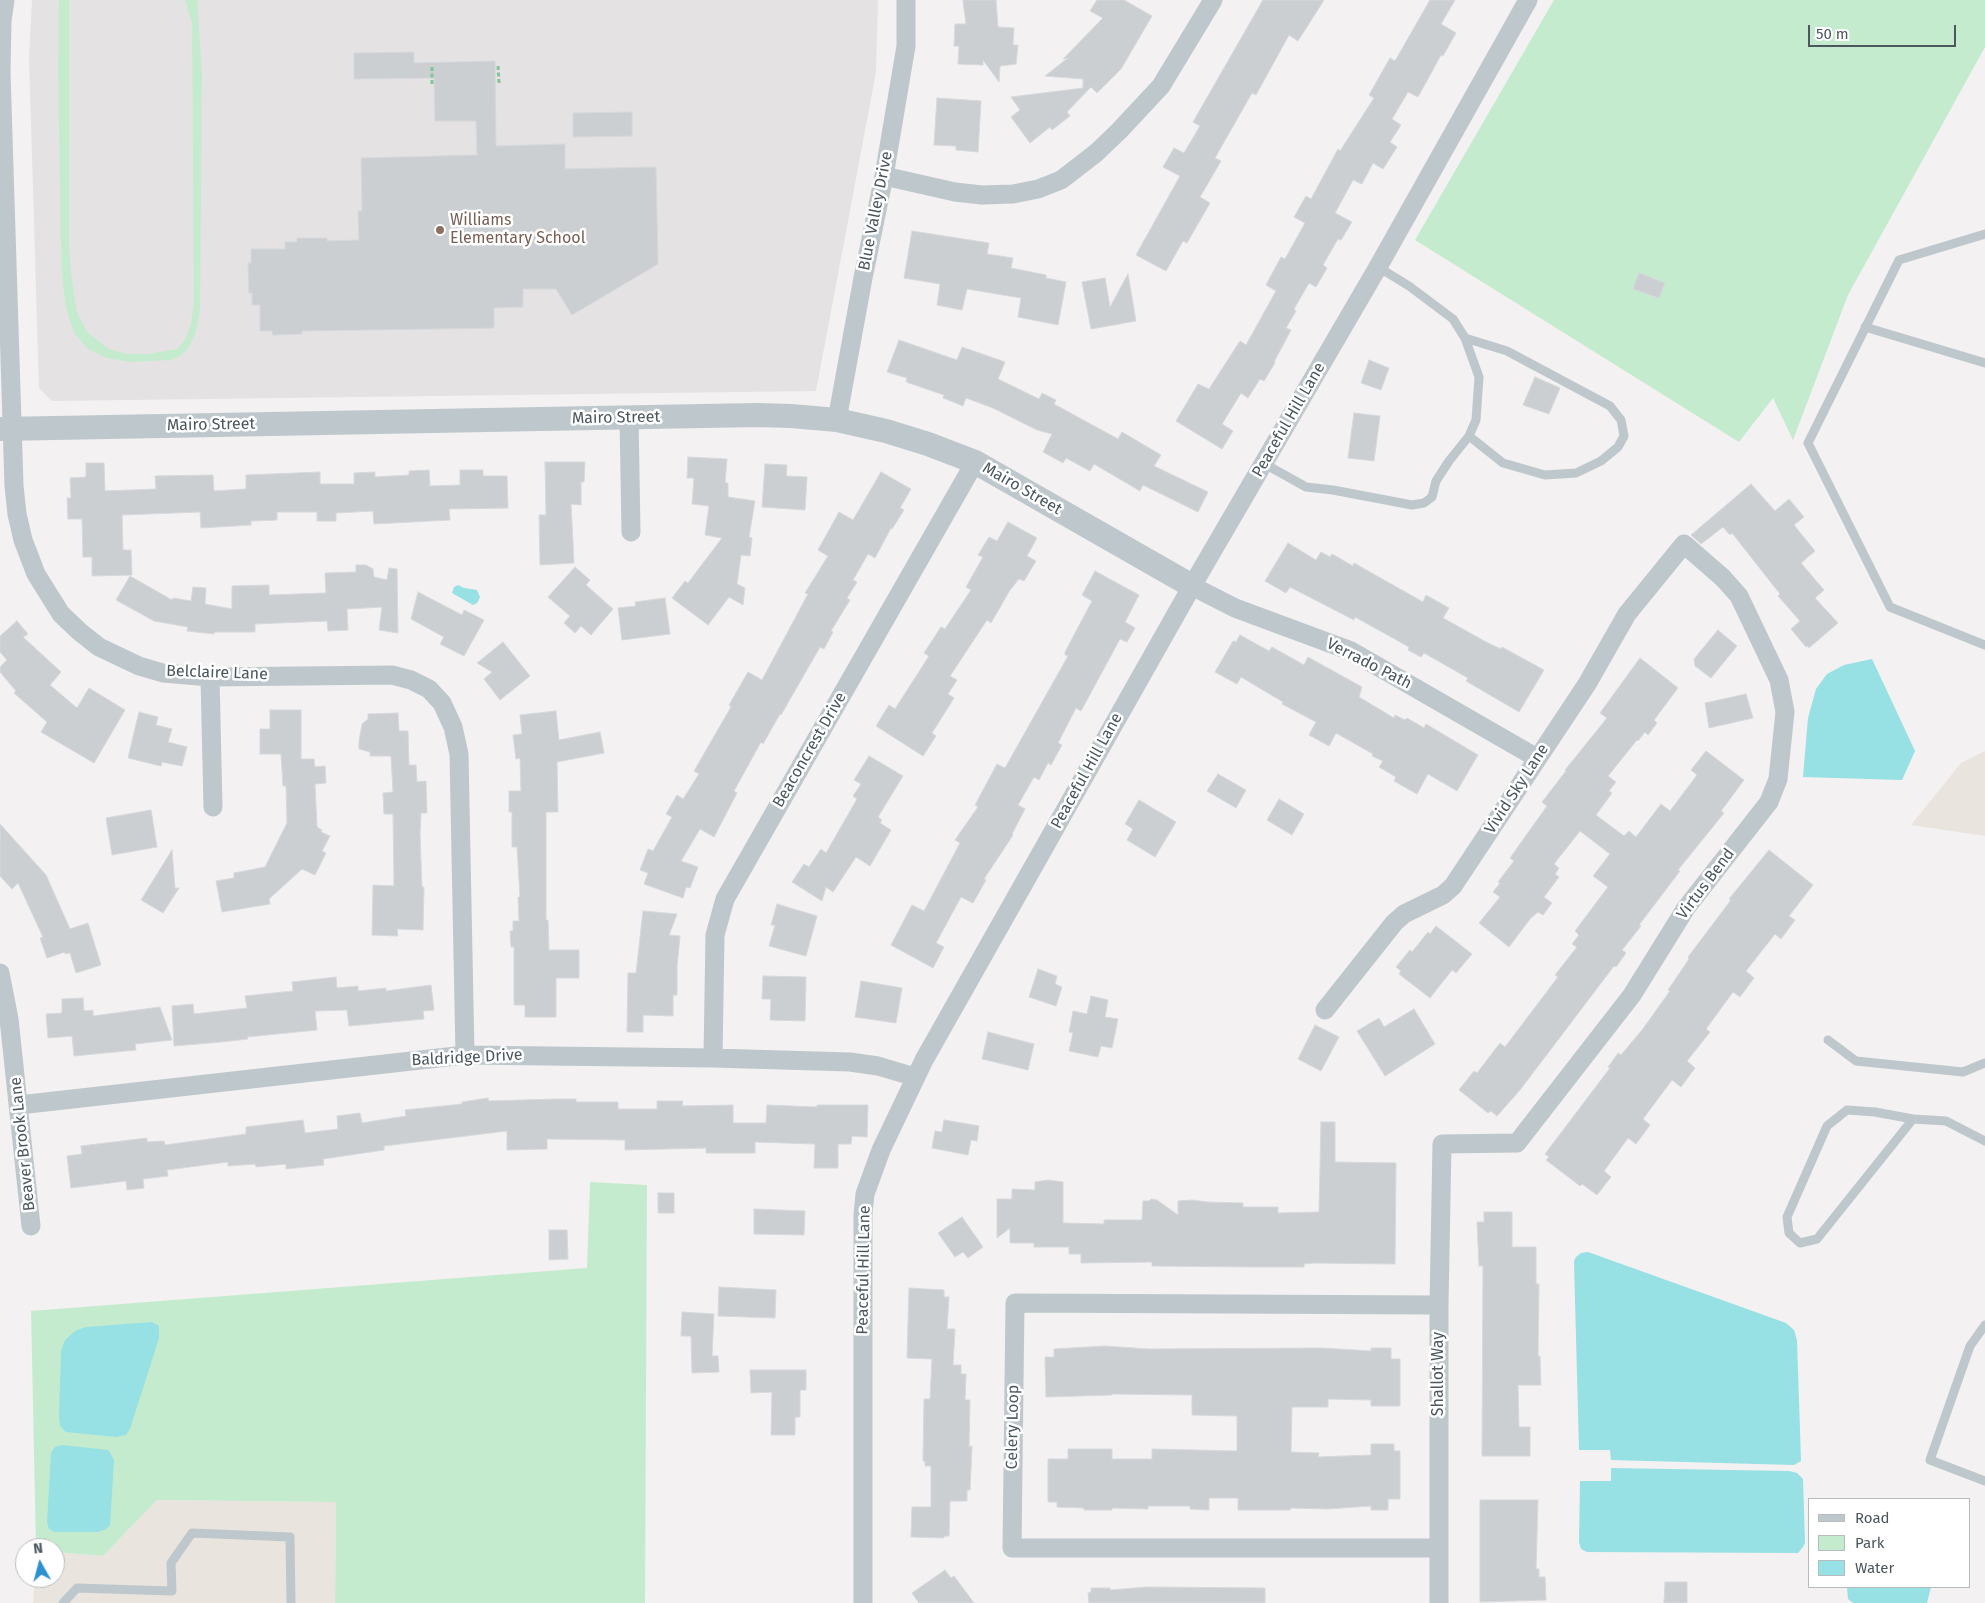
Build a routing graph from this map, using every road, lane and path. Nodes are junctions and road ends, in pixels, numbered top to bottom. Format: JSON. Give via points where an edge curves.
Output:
{"nodes":[{"id":1,"x":5,"y":0,"type":"edge"},
{"id":2,"x":906,"y":0,"type":"edge"},
{"id":3,"x":1213,"y":0,"type":"edge"},
{"id":4,"x":1528,"y":0,"type":"edge"},
{"id":5,"x":498,"y":66,"type":"dead end"},
{"id":6,"x":432,"y":67,"type":"dead end"},
{"id":7,"x":498,"y":83,"type":"dead end"},
{"id":8,"x":432,"y":84,"type":"dead end"},
{"id":9,"x":3,"y":172,"type":"edge"},
{"id":10,"x":884,"y":176,"type":"junction"},
{"id":11,"x":1985,"y":234,"type":"edge"},
{"id":12,"x":1378,"y":267,"type":"junction"},
{"id":13,"x":1865,"y":326,"type":"junction"},
{"id":14,"x":1465,"y":338,"type":"junction"},
{"id":15,"x":1985,"y":363,"type":"edge"},
{"id":16,"x":629,"y":418,"type":"junction"},
{"id":17,"x":837,"y":420,"type":"junction"},
{"id":18,"x":6,"y":429,"type":"edge"},
{"id":19,"x":1469,"y":436,"type":"junction"},
{"id":20,"x":975,"y":462,"type":"junction"},
{"id":21,"x":1263,"y":463,"type":"junction"},
{"id":22,"x":632,"y":532,"type":"dead end"},
{"id":23,"x":1684,"y":544,"type":"joint"},
{"id":24,"x":1192,"y":586,"type":"junction"},
{"id":25,"x":1985,"y":645,"type":"edge"},
{"id":26,"x":210,"y":677,"type":"junction"},
{"id":27,"x":1537,"y":758,"type":"junction"},
{"id":28,"x":213,"y":807,"type":"dead end"},
{"id":29,"x":0,"y":973,"type":"edge"},
{"id":30,"x":1325,"y":1010,"type":"dead end"},
{"id":31,"x":1828,"y":1040,"type":"dead end"},
{"id":32,"x":465,"y":1055,"type":"junction"},
{"id":33,"x":713,"y":1058,"type":"junction"},
{"id":34,"x":1985,"y":1063,"type":"edge"},
{"id":35,"x":915,"y":1077,"type":"junction"},
{"id":36,"x":19,"y":1105,"type":"junction"},
{"id":37,"x":1913,"y":1119,"type":"junction"},
{"id":38,"x":1985,"y":1141,"type":"edge"},
{"id":39,"x":1442,"y":1144,"type":"joint"},
{"id":40,"x":31,"y":1226,"type":"dead end"},
{"id":41,"x":1439,"y":1305,"type":"junction"},
{"id":42,"x":1985,"y":1325,"type":"edge"},
{"id":43,"x":1985,"y":1481,"type":"edge"},
{"id":44,"x":1439,"y":1548,"type":"junction"},
{"id":45,"x":63,"y":1603,"type":"edge"},
{"id":46,"x":291,"y":1603,"type":"edge"},
{"id":47,"x":863,"y":1603,"type":"edge"},
{"id":48,"x":1439,"y":1603,"type":"edge"}],
"edges":[{"from":1,"to":9,"type":"street","name":"Belclaire Lane","via":[[1,72]]},
{"from":2,"to":10,"type":"street","name":"Blue Valley Drive","via":[[906,46]]},
{"from":3,"to":10,"type":"street","via":[[1160,86],[1096,153],[1061,180],[1014,194],[982,195]]},
{"from":4,"to":12,"type":"street","name":"Peaceful Hill Lane"},
{"from":5,"to":7,"type":"path"},
{"from":6,"to":8,"type":"path"},
{"from":9,"to":18,"type":"street","name":"Belclaire Lane"},
{"from":10,"to":17,"type":"street","name":"Blue Valley Drive"},
{"from":11,"to":13,"type":"lane","via":[[1899,260]]},
{"from":12,"to":14,"type":"lane","via":[[1453,319]]},
{"from":12,"to":21,"type":"street","name":"Peaceful Hill Lane"},
{"from":13,"to":15,"type":"lane"},
{"from":13,"to":25,"type":"lane","via":[[1808,443],[1890,607]]},
{"from":14,"to":19,"type":"lane","via":[[1478,377],[1476,420]]},
{"from":14,"to":19,"type":"lane","via":[[1507,351],[1610,406],[1621,420],[1624,436],[1618,447],[1601,461],[1576,472],[1546,475],[1503,463]]},
{"from":16,"to":17,"type":"street","name":"Mairo Street","via":[[765,415]]},
{"from":16,"to":18,"type":"street","name":"Mairo Street"},
{"from":16,"to":22,"type":"street"},
{"from":17,"to":20,"type":"street","name":"Mairo Street","via":[[886,431]]},
{"from":18,"to":26,"type":"street","name":"Belclaire Lane","via":[[23,540],[36,574],[61,614],[99,647],[139,666],[163,673]]},
{"from":19,"to":21,"type":"lane","via":[[1436,481],[1432,498],[1412,506],[1306,487]]},
{"from":20,"to":24,"type":"street","name":"Mairo Street"},
{"from":20,"to":33,"type":"street","name":"Beaconcrest Drive","via":[[724,899],[715,935]]},
{"from":21,"to":24,"type":"street","name":"Peaceful Hill Lane"},
{"from":23,"to":27,"type":"street","name":"Vivid Sky Lane","via":[[1627,614],[1587,684]]},
{"from":23,"to":39,"type":"street","name":"Virtus Bend","via":[[1739,596],[1779,680],[1784,712],[1775,789],[1769,802],[1686,908],[1632,995],[1517,1143]]},
{"from":24,"to":27,"type":"street","name":"Verrado Path","via":[[1235,608],[1351,651]]},
{"from":24,"to":35,"type":"street","name":"Peaceful Hill Lane"},
{"from":26,"to":28,"type":"street"},
{"from":26,"to":32,"type":"street","name":"Belclaire Lane","via":[[392,675],[429,689],[442,703],[453,727],[459,754]]},
{"from":27,"to":30,"type":"street","name":"Vivid Sky Lane","via":[[1453,886],[1394,923]]},
{"from":29,"to":36,"type":"street","name":"Beaver Brook Lane"},
{"from":31,"to":34,"type":"lane","via":[[1856,1061],[1963,1072]]},
{"from":32,"to":33,"type":"street","name":"Baldridge Drive"},
{"from":32,"to":36,"type":"street","name":"Baldridge Drive"},
{"from":33,"to":35,"type":"street","name":"Baldridge Drive","via":[[850,1062]]},
{"from":35,"to":47,"type":"street","name":"Peaceful Hill Lane","via":[[881,1150],[865,1194],[863,1214]]},
{"from":36,"to":40,"type":"street","name":"Beaver Brook Lane"},
{"from":37,"to":37,"type":"lane","via":[[1847,1110],[1827,1126],[1787,1217],[1789,1233],[1800,1243],[1817,1239]]},
{"from":37,"to":38,"type":"lane","via":[[1946,1121]]},
{"from":39,"to":41,"type":"street","name":"Shallot Way"},
{"from":41,"to":44,"type":"street","name":"Shallot Way"},
{"from":41,"to":44,"type":"street","name":"Celery Loop","via":[[1015,1304],[1012,1548]]},
{"from":42,"to":43,"type":"lane","via":[[1970,1346],[1930,1460]]},
{"from":44,"to":48,"type":"street","name":"Shallot Way"},
{"from":45,"to":46,"type":"lane","via":[[77,1588],[172,1591],[171,1563],[192,1533],[290,1536]]}]}
